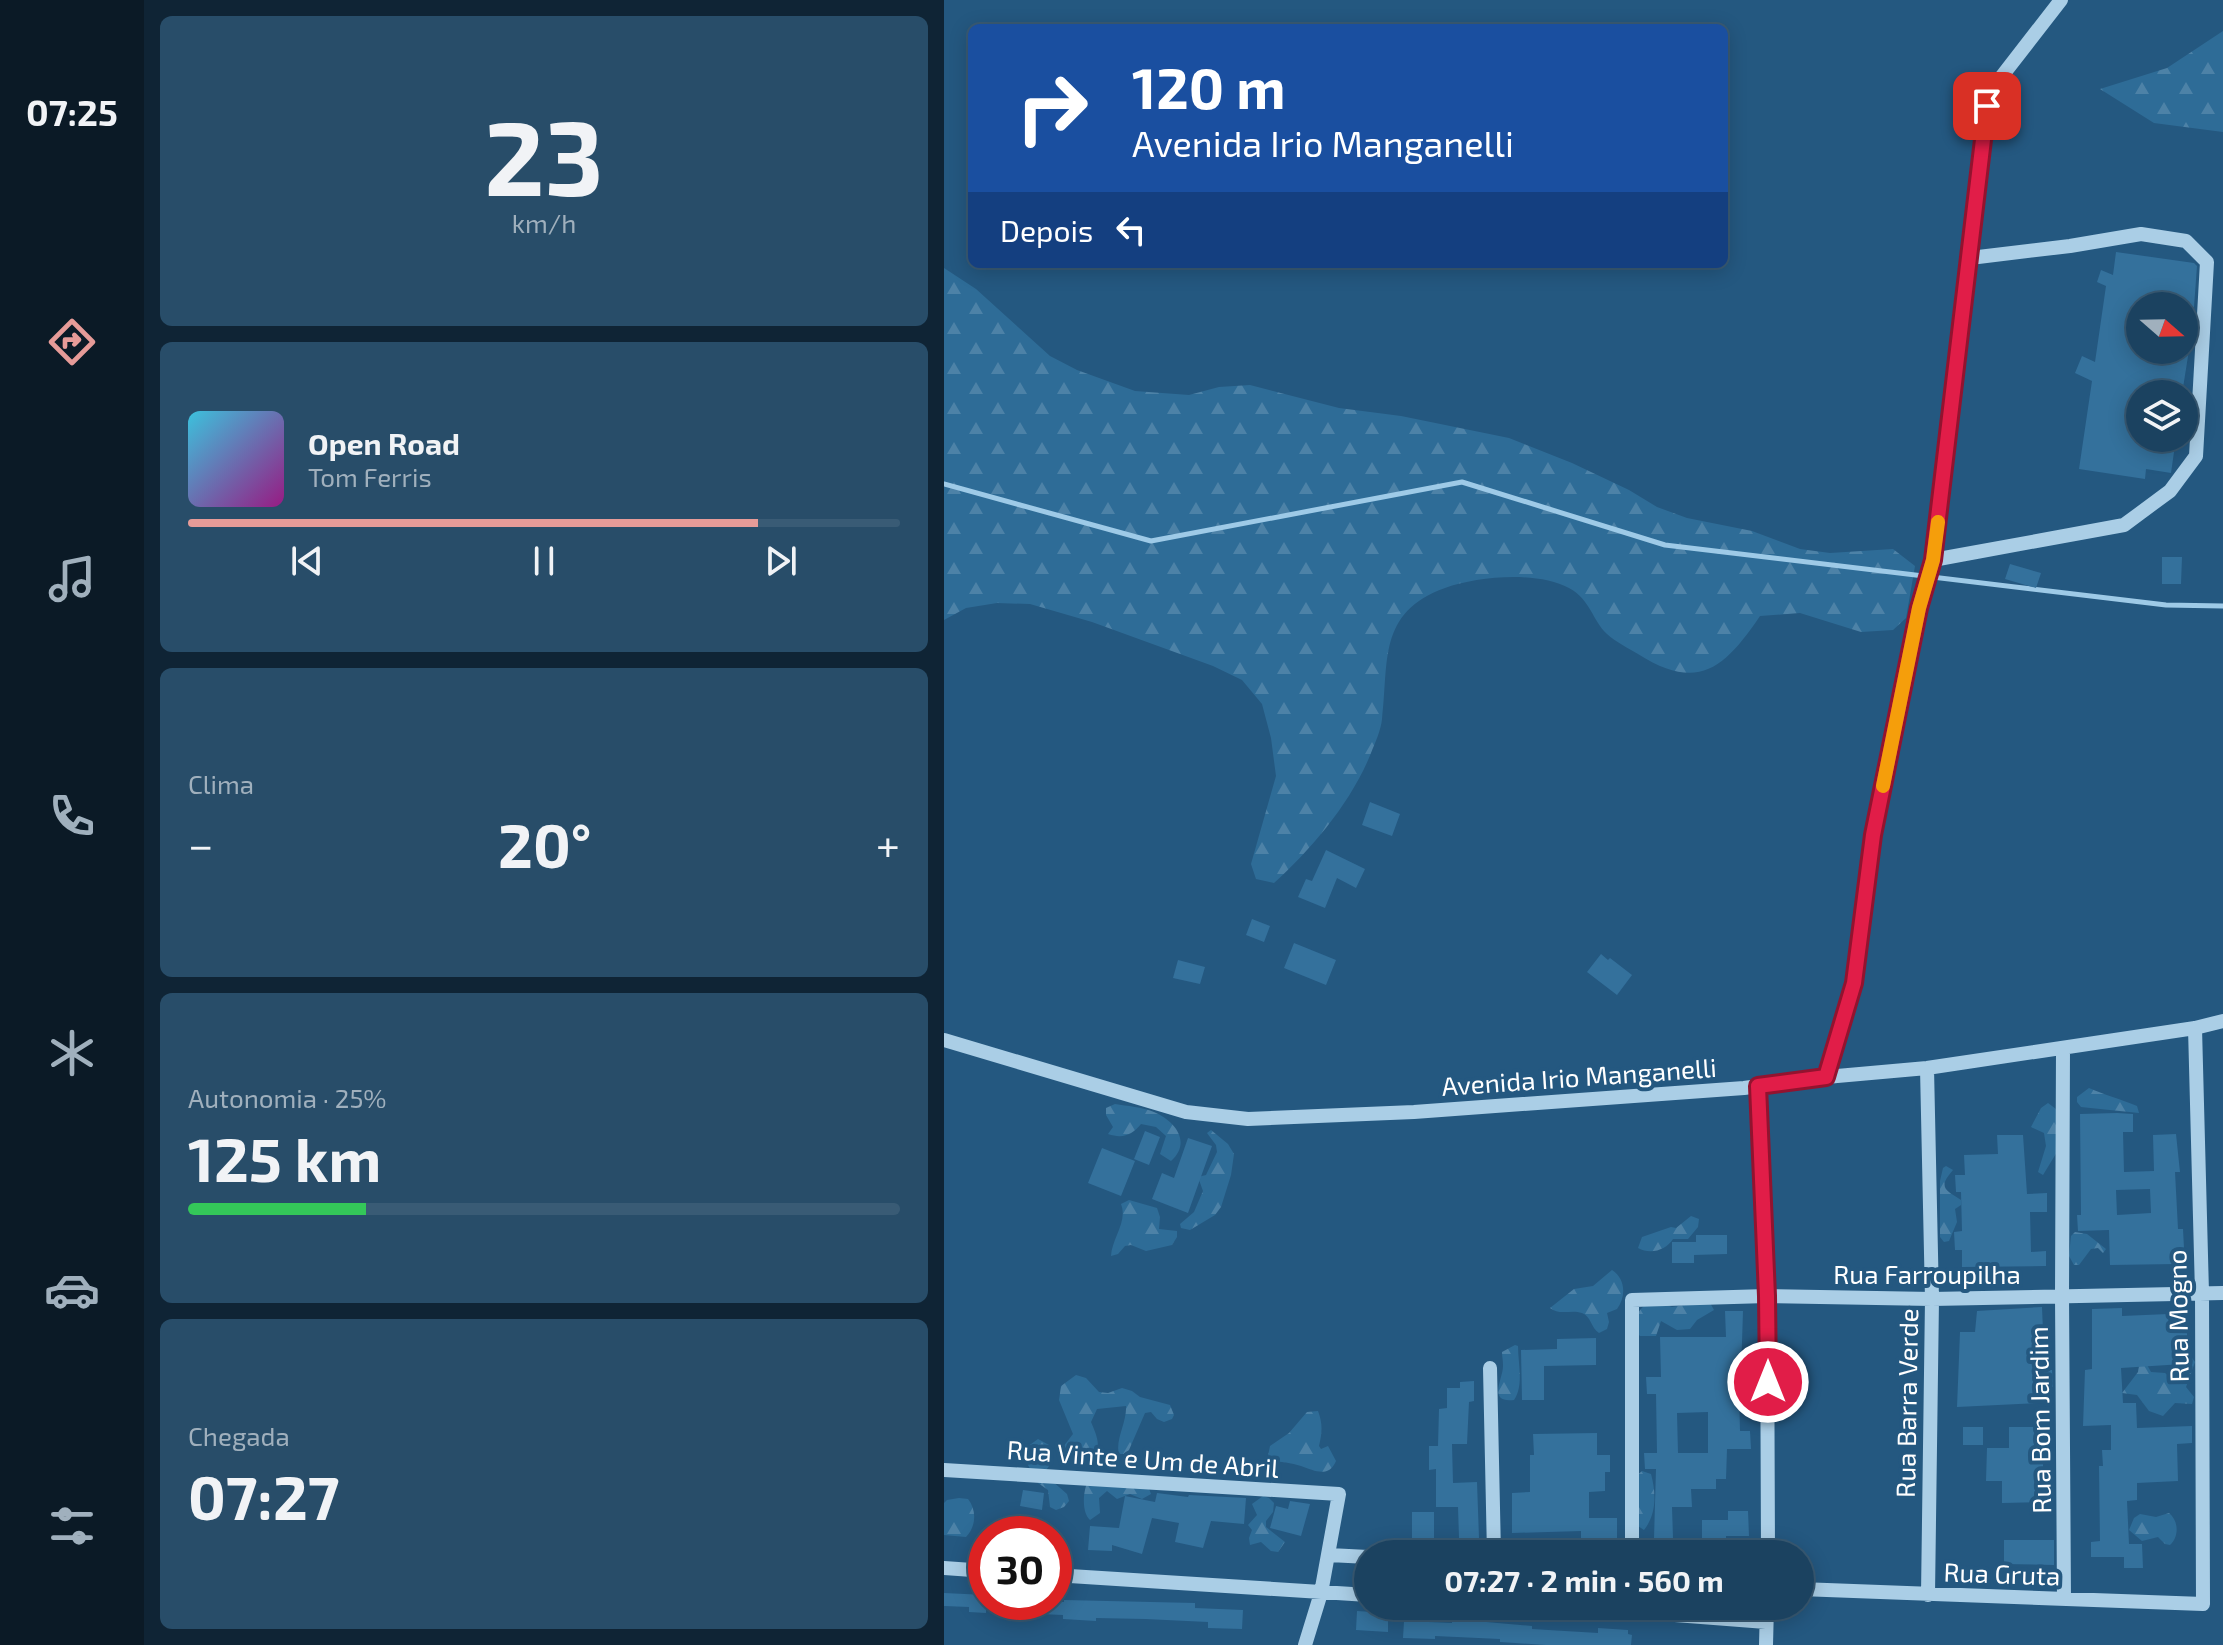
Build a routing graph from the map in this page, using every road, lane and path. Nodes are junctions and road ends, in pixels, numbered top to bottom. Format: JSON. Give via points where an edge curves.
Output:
{"nodes":[{"id":1,"x":2061,"y":0,"type":"edge"},
{"id":2,"x":1970,"y":258,"type":"junction"},
{"id":3,"x":1933,"y":560,"type":"junction"},
{"id":4,"x":2223,"y":1021,"type":"edge"},
{"id":5,"x":2195,"y":1028,"type":"junction"},
{"id":6,"x":944,"y":1040,"type":"edge"},
{"id":7,"x":2063,"y":1048,"type":"junction"},
{"id":8,"x":1927,"y":1068,"type":"junction"},
{"id":9,"x":1826,"y":1077,"type":"junction"},
{"id":10,"x":1758,"y":1086,"type":"junction"},
{"id":11,"x":2202,"y":1293,"type":"junction"},
{"id":12,"x":2223,"y":1293,"type":"edge"},
{"id":13,"x":1767,"y":1296,"type":"junction"},
{"id":14,"x":2062,"y":1296,"type":"junction"},
{"id":15,"x":1932,"y":1299,"type":"junction"},
{"id":16,"x":1490,"y":1368,"type":"dead end"},
{"id":17,"x":944,"y":1470,"type":"edge"},
{"id":18,"x":1494,"y":1540,"type":"edge"},
{"id":19,"x":1632,"y":1540,"type":"edge"},
{"id":20,"x":1768,"y":1540,"type":"edge"},
{"id":21,"x":1329,"y":1555,"type":"junction"},
{"id":22,"x":1354,"y":1556,"type":"edge"},
{"id":23,"x":944,"y":1568,"type":"edge"},
{"id":24,"x":968,"y":1570,"type":"edge"},
{"id":25,"x":1072,"y":1576,"type":"edge"},
{"id":26,"x":1814,"y":1590,"type":"edge"},
{"id":27,"x":1321,"y":1593,"type":"junction"},
{"id":28,"x":1354,"y":1594,"type":"edge"},
{"id":29,"x":1928,"y":1595,"type":"junction"},
{"id":30,"x":2064,"y":1599,"type":"junction"},
{"id":31,"x":2203,"y":1604,"type":"joint"},
{"id":32,"x":1740,"y":1620,"type":"edge"},
{"id":33,"x":1766,"y":1622,"type":"joint"},
{"id":34,"x":1305,"y":1645,"type":"edge"},
{"id":35,"x":1766,"y":1645,"type":"edge"}],
"edges":[{"from":1,"to":2,"type":"street","via":[[2002,76],[1987,106]]},
{"from":2,"to":3,"type":"street"},
{"from":2,"to":3,"type":"street","via":[[2141,234],[2186,241],[2207,262],[2196,456],[2170,491],[2124,525]]},
{"from":3,"to":9,"type":"street","via":[[1873,835],[1854,983]]},
{"from":4,"to":5,"type":"street","name":"Avenida Irio Manganelli"},
{"from":5,"to":7,"type":"street","name":"Avenida Irio Manganelli"},
{"from":5,"to":11,"type":"street","name":"Rua Mogno"},
{"from":6,"to":10,"type":"street","name":"Avenida Irio Manganelli","via":[[1186,1112],[1248,1119]]},
{"from":7,"to":8,"type":"street","name":"Avenida Irio Manganelli"},
{"from":7,"to":14,"type":"street","name":"Rua Bom Jardim"},
{"from":8,"to":9,"type":"street","name":"Avenida Irio Manganelli"},
{"from":8,"to":15,"type":"street","name":"Rua Barra Verde"},
{"from":9,"to":10,"type":"street","name":"Avenida Irio Manganelli"},
{"from":10,"to":13,"type":"street"},
{"from":11,"to":12,"type":"street","name":"Rua Farroupilha"},
{"from":11,"to":14,"type":"street","name":"Rua Farroupilha"},
{"from":11,"to":31,"type":"street","name":"Rua Mogno"},
{"from":13,"to":15,"type":"street","name":"Rua Farroupilha"},
{"from":13,"to":19,"type":"street","name":"Rua Farroupilha","via":[[1632,1300]]},
{"from":13,"to":20,"type":"street"},
{"from":14,"to":15,"type":"street","name":"Rua Farroupilha"},
{"from":14,"to":30,"type":"street","name":"Rua Bom Jardim"},
{"from":15,"to":29,"type":"street","name":"Rua Barra Verde"},
{"from":16,"to":18,"type":"street"},
{"from":17,"to":21,"type":"street","name":"Rua Vinte e Um de Abril","via":[[1339,1494]]},
{"from":21,"to":22,"type":"street"},
{"from":21,"to":27,"type":"street"},
{"from":23,"to":24,"type":"street"},
{"from":25,"to":27,"type":"street"},
{"from":26,"to":29,"type":"street","name":"Rua Gruta"},
{"from":27,"to":28,"type":"street"},
{"from":27,"to":34,"type":"street"},
{"from":29,"to":30,"type":"street","name":"Rua Gruta"},
{"from":30,"to":31,"type":"street","name":"Rua Gruta"},
{"from":32,"to":33,"type":"street"},
{"from":33,"to":35,"type":"street"}]}
